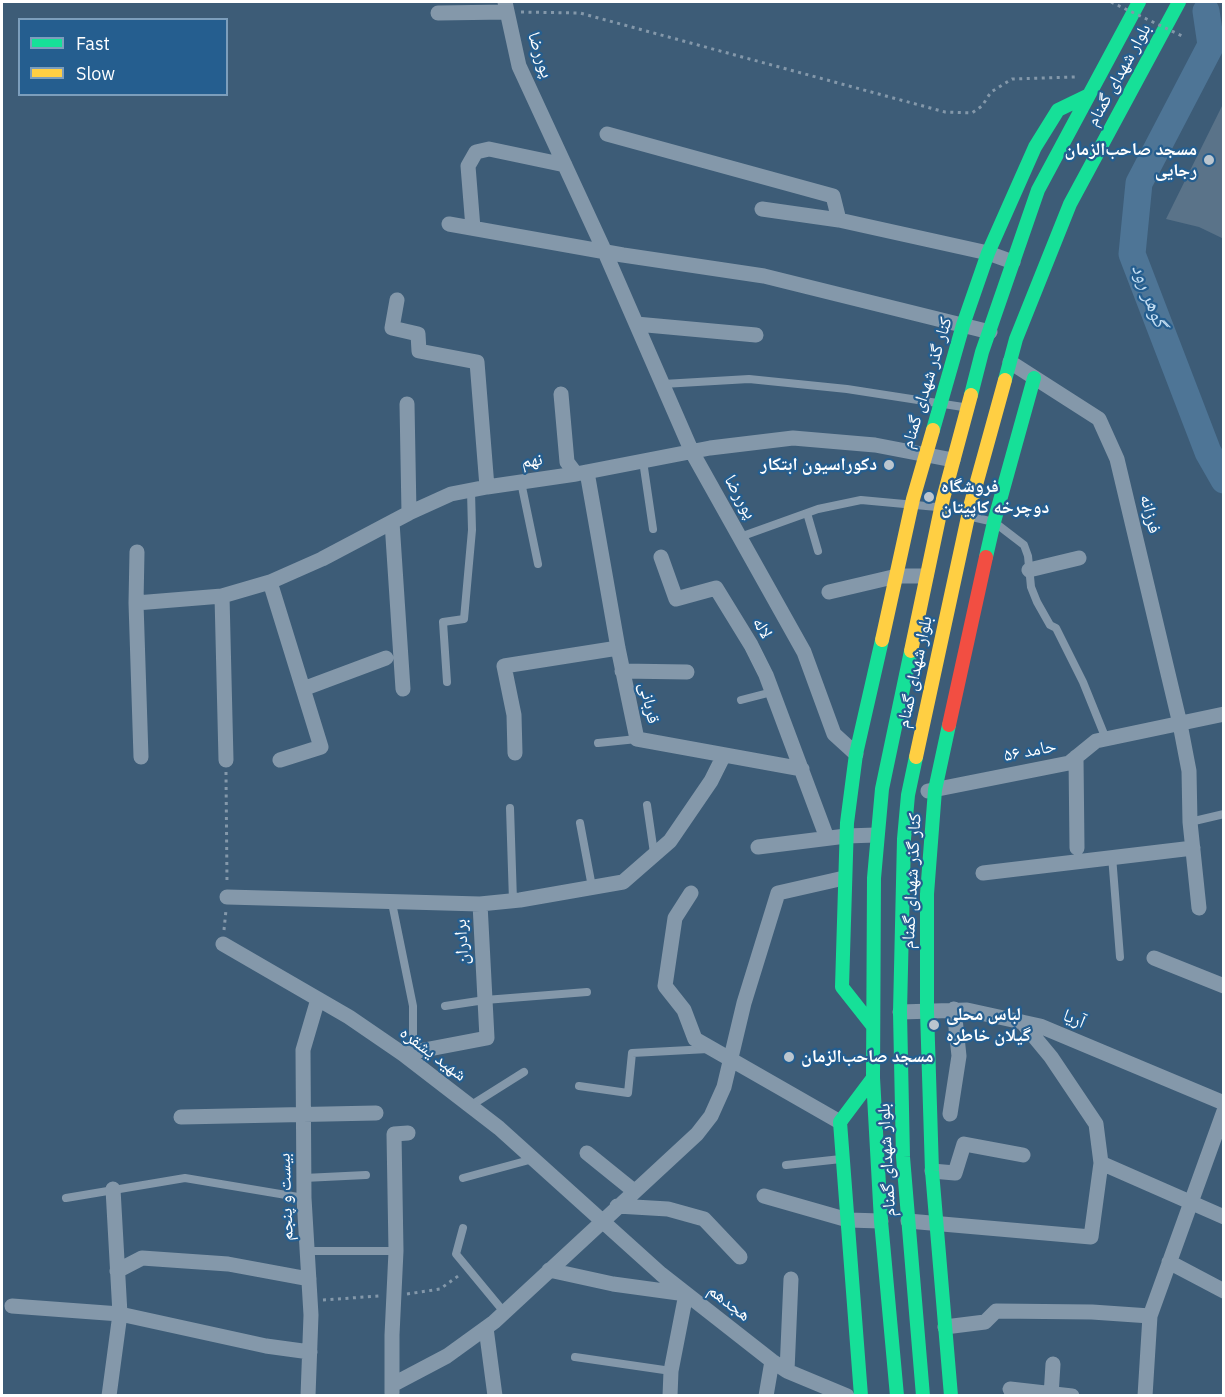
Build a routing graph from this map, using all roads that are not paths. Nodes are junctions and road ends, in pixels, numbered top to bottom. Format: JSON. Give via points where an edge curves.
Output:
{"nodes":[{"id":1,"x":1139,"y":2,"type":"edge"},
{"id":2,"x":1179,"y":2,"type":"edge"},
{"id":3,"x":506,"y":7,"type":"edge"},
{"id":4,"x":438,"y":13,"type":"dead end"},
{"id":5,"x":1089,"y":95,"type":"junction"},
{"id":6,"x":607,"y":134,"type":"dead end"},
{"id":7,"x":565,"y":165,"type":"junction"},
{"id":8,"x":762,"y":209,"type":"dead end"},
{"id":9,"x":839,"y":220,"type":"junction"},
{"id":10,"x":449,"y":224,"type":"dead end"},
{"id":11,"x":473,"y":228,"type":"junction"},
{"id":12,"x":604,"y":250,"type":"junction"},
{"id":13,"x":988,"y":254,"type":"junction"},
{"id":14,"x":1013,"y":262,"type":"junction"},
{"id":15,"x":397,"y":300,"type":"dead end"},
{"id":16,"x":636,"y":324,"type":"junction"},
{"id":17,"x":963,"y":325,"type":"junction"},
{"id":18,"x":990,"y":332,"type":"junction"},
{"id":19,"x":756,"y":335,"type":"dead end"},
{"id":20,"x":1016,"y":339,"type":"junction"},
{"id":21,"x":1010,"y":362,"type":"junction"},
{"id":22,"x":1034,"y":378,"type":"junction"},
{"id":23,"x":663,"y":384,"type":"junction"},
{"id":24,"x":561,"y":394,"type":"dead end"},
{"id":25,"x":941,"y":403,"type":"junction"},
{"id":26,"x":407,"y":404,"type":"dead end"},
{"id":27,"x":967,"y":407,"type":"junction"},
{"id":28,"x":693,"y":452,"type":"junction"},
{"id":29,"x":925,"y":455,"type":"junction"},
{"id":30,"x":953,"y":460,"type":"junction"},
{"id":31,"x":643,"y":461,"type":"junction"},
{"id":32,"x":581,"y":473,"type":"junction"},
{"id":33,"x":521,"y":482,"type":"junction"},
{"id":34,"x":486,"y":487,"type":"junction"},
{"id":35,"x":471,"y":490,"type":"junction"},
{"id":36,"x":912,"y":504,"type":"junction"},
{"id":37,"x":941,"y":508,"type":"junction"},
{"id":38,"x":409,"y":513,"type":"junction"},
{"id":39,"x":807,"y":513,"type":"junction"},
{"id":40,"x":968,"y":516,"type":"junction"},
{"id":41,"x":392,"y":522,"type":"junction"},
{"id":42,"x":994,"y":522,"type":"junction"},
{"id":43,"x":653,"y":529,"type":"dead end"},
{"id":44,"x":740,"y":537,"type":"junction"},
{"id":45,"x":818,"y":551,"type":"dead end"},
{"id":46,"x":137,"y":552,"type":"dead end"},
{"id":47,"x":661,"y":557,"type":"dead end"},
{"id":48,"x":1079,"y":558,"type":"dead end"},
{"id":49,"x":538,"y":564,"type":"dead end"},
{"id":50,"x":1029,"y":570,"type":"junction"},
{"id":51,"x":897,"y":576,"type":"junction"},
{"id":52,"x":926,"y":576,"type":"junction"},
{"id":53,"x":270,"y":582,"type":"junction"},
{"id":54,"x":829,"y":592,"type":"dead end"},
{"id":55,"x":222,"y":596,"type":"junction"},
{"id":56,"x":136,"y":603,"type":"junction"},
{"id":57,"x":618,"y":648,"type":"junction"},
{"id":58,"x":937,"y":653,"type":"junction"},
{"id":59,"x":386,"y":658,"type":"dead end"},
{"id":60,"x":963,"y":658,"type":"junction"},
{"id":61,"x":622,"y":671,"type":"junction"},
{"id":62,"x":687,"y":672,"type":"dead end"},
{"id":63,"x":447,"y":682,"type":"dead end"},
{"id":64,"x":303,"y":689,"type":"junction"},
{"id":65,"x":403,"y":689,"type":"dead end"},
{"id":66,"x":772,"y":692,"type":"junction"},
{"id":67,"x":741,"y":700,"type":"dead end"},
{"id":68,"x":1224,"y":714,"type":"edge"},
{"id":69,"x":1180,"y":724,"type":"junction"},
{"id":70,"x":637,"y":739,"type":"junction"},
{"id":71,"x":1106,"y":739,"type":"junction"},
{"id":72,"x":598,"y":743,"type":"dead end"},
{"id":73,"x":515,"y":753,"type":"dead end"},
{"id":74,"x":856,"y":754,"type":"junction"},
{"id":75,"x":724,"y":755,"type":"junction"},
{"id":76,"x":141,"y":757,"type":"dead end"},
{"id":77,"x":1076,"y":757,"type":"junction"},
{"id":78,"x":226,"y":760,"type":"road end"},
{"id":79,"x":280,"y":760,"type":"dead end"},
{"id":80,"x":801,"y":769,"type":"junction"},
{"id":81,"x":935,"y":789,"type":"junction"},
{"id":82,"x":908,"y":795,"type":"junction"},
{"id":83,"x":647,"y":805,"type":"dead end"},
{"id":84,"x":510,"y":808,"type":"dead end"},
{"id":85,"x":1224,"y":814,"type":"edge"},
{"id":86,"x":1190,"y":822,"type":"junction"},
{"id":87,"x":580,"y":823,"type":"dead end"},
{"id":88,"x":876,"y":835,"type":"junction"},
{"id":89,"x":846,"y":836,"type":"junction"},
{"id":90,"x":827,"y":838,"type":"junction"},
{"id":91,"x":758,"y":847,"type":"dead end"},
{"id":92,"x":1193,"y":848,"type":"junction"},
{"id":93,"x":1077,"y":849,"type":"dead end"},
{"id":94,"x":655,"y":855,"type":"junction"},
{"id":95,"x":1112,"y":856,"type":"junction"},
{"id":96,"x":983,"y":873,"type":"dead end"},
{"id":97,"x":844,"y":878,"type":"junction"},
{"id":98,"x":592,"y":887,"type":"junction"},
{"id":99,"x":691,"y":893,"type":"dead end"},
{"id":100,"x":227,"y":897,"type":"road end"},
{"id":101,"x":513,"y":901,"type":"junction"},
{"id":102,"x":392,"y":903,"type":"junction"},
{"id":103,"x":480,"y":904,"type":"junction"},
{"id":104,"x":1199,"y":908,"type":"dead end"},
{"id":105,"x":223,"y":944,"type":"road end"},
{"id":106,"x":1120,"y":957,"type":"dead end"},
{"id":107,"x":1154,"y":958,"type":"dead end"},
{"id":108,"x":1224,"y":986,"type":"edge"},
{"id":109,"x":587,"y":992,"type":"dead end"},
{"id":110,"x":318,"y":999,"type":"junction"},
{"id":111,"x":485,"y":1000,"type":"junction"},
{"id":112,"x":445,"y":1006,"type":"dead end"},
{"id":113,"x":954,"y":1009,"type":"junction"},
{"id":114,"x":927,"y":1011,"type":"junction"},
{"id":115,"x":900,"y":1012,"type":"junction"},
{"id":116,"x":1022,"y":1022,"type":"junction"},
{"id":117,"x":872,"y":1025,"type":"junction"},
{"id":118,"x":712,"y":1048,"type":"junction"},
{"id":119,"x":408,"y":1053,"type":"junction"},
{"id":120,"x":731,"y":1059,"type":"junction"},
{"id":121,"x":524,"y":1072,"type":"dead end"},
{"id":122,"x":873,"y":1078,"type":"junction"},
{"id":123,"x":579,"y":1086,"type":"dead end"},
{"id":124,"x":1224,"y":1103,"type":"edge"},
{"id":125,"x":470,"y":1106,"type":"junction"},
{"id":126,"x":1224,"y":1111,"type":"edge"},
{"id":127,"x":376,"y":1113,"type":"dead end"},
{"id":128,"x":950,"y":1114,"type":"dead end"},
{"id":129,"x":304,"y":1115,"type":"junction"},
{"id":130,"x":181,"y":1117,"type":"dead end"},
{"id":131,"x":840,"y":1122,"type":"junction"},
{"id":132,"x":408,"y":1133,"type":"dead end"},
{"id":133,"x":587,"y":1153,"type":"dead end"},
{"id":134,"x":1023,"y":1155,"type":"dead end"},
{"id":135,"x":533,"y":1159,"type":"junction"},
{"id":136,"x":843,"y":1159,"type":"junction"},
{"id":137,"x":1101,"y":1163,"type":"junction"},
{"id":138,"x":786,"y":1165,"type":"dead end"},
{"id":139,"x":932,"y":1171,"type":"junction"},
{"id":140,"x":366,"y":1175,"type":"dead end"},
{"id":141,"x":304,"y":1178,"type":"junction"},
{"id":142,"x":463,"y":1178,"type":"dead end"},
{"id":143,"x":114,"y":1189,"type":"junction"},
{"id":144,"x":634,"y":1191,"type":"junction"},
{"id":145,"x":764,"y":1196,"type":"dead end"},
{"id":146,"x":66,"y":1198,"type":"dead end"},
{"id":147,"x":304,"y":1198,"type":"junction"},
{"id":148,"x":1190,"y":1203,"type":"junction"},
{"id":149,"x":617,"y":1206,"type":"junction"},
{"id":150,"x":1224,"y":1217,"type":"edge"},
{"id":151,"x":848,"y":1220,"type":"junction"},
{"id":152,"x":601,"y":1221,"type":"junction"},
{"id":153,"x":881,"y":1221,"type":"junction"},
{"id":154,"x":908,"y":1221,"type":"junction"},
{"id":155,"x":936,"y":1223,"type":"junction"},
{"id":156,"x":463,"y":1228,"type":"dead end"},
{"id":157,"x":307,"y":1251,"type":"junction"},
{"id":158,"x":396,"y":1251,"type":"junction"},
{"id":159,"x":740,"y":1257,"type":"dead end"},
{"id":160,"x":1169,"y":1262,"type":"junction"},
{"id":161,"x":549,"y":1270,"type":"junction"},
{"id":162,"x":117,"y":1271,"type":"junction"},
{"id":163,"x":309,"y":1279,"type":"junction"},
{"id":164,"x":791,"y":1279,"type":"dead end"},
{"id":165,"x":1224,"y":1291,"type":"edge"},
{"id":166,"x":686,"y":1294,"type":"junction"},
{"id":167,"x":12,"y":1306,"type":"dead end"},
{"id":168,"x":504,"y":1312,"type":"junction"},
{"id":169,"x":120,"y":1314,"type":"junction"},
{"id":170,"x":1150,"y":1316,"type":"junction"},
{"id":171,"x":945,"y":1327,"type":"junction"},
{"id":172,"x":486,"y":1328,"type":"junction"},
{"id":173,"x":310,"y":1352,"type":"junction"},
{"id":174,"x":575,"y":1357,"type":"dead end"},
{"id":175,"x":772,"y":1361,"type":"junction"},
{"id":176,"x":1053,"y":1364,"type":"dead end"},
{"id":177,"x":671,"y":1371,"type":"junction"},
{"id":178,"x":787,"y":1371,"type":"junction"},
{"id":179,"x":1010,"y":1389,"type":"dead end"},
{"id":180,"x":392,"y":1390,"type":"edge"},
{"id":181,"x":1051,"y":1394,"type":"edge"},
{"id":182,"x":109,"y":1395,"type":"edge"},
{"id":183,"x":308,"y":1395,"type":"edge"},
{"id":184,"x":495,"y":1395,"type":"edge"},
{"id":185,"x":670,"y":1395,"type":"edge"},
{"id":186,"x":766,"y":1395,"type":"edge"},
{"id":187,"x":847,"y":1395,"type":"edge"},
{"id":188,"x":861,"y":1395,"type":"edge"},
{"id":189,"x":897,"y":1395,"type":"edge"},
{"id":190,"x":923,"y":1395,"type":"edge"},
{"id":191,"x":951,"y":1395,"type":"edge"},
{"id":192,"x":1072,"y":1395,"type":"edge"},
{"id":193,"x":1145,"y":1395,"type":"edge"}],
"edges":[{"from":1,"to":5,"type":"main road","name":"بلوار شهدای گمنام"},
{"from":2,"to":20,"type":"main road","name":"بلوار شهدای گمنام","via":[[1070,204]]},
{"from":3,"to":4,"type":"street"},
{"from":3,"to":7,"type":"street","name":"پوررضا","via":[[519,66]]},
{"from":5,"to":13,"type":"main road","name":"کنار گذر شهدای گمنام","via":[[1058,110],[1052,119],[1035,147]]},
{"from":5,"to":14,"type":"main road","name":"بلوار شهدای گمنام","via":[[1038,190]]},
{"from":6,"to":9,"type":"street","via":[[833,196]]},
{"from":7,"to":11,"type":"street","via":[[489,149],[476,152],[468,166]]},
{"from":7,"to":12,"type":"street","name":"پوررضا"},
{"from":8,"to":9,"type":"street"},
{"from":9,"to":13,"type":"street"},
{"from":10,"to":11,"type":"street"},
{"from":11,"to":12,"type":"street"},
{"from":12,"to":16,"type":"street","name":"پوررضا"},
{"from":12,"to":17,"type":"street","via":[[764,276]]},
{"from":13,"to":14,"type":"street"},
{"from":13,"to":17,"type":"main road","name":"کنار گذر شهدای گمنام"},
{"from":14,"to":18,"type":"main road","name":"بلوار شهدای گمنام"},
{"from":15,"to":34,"type":"street","via":[[392,328],[418,334],[419,351],[477,362]]},
{"from":16,"to":19,"type":"street"},
{"from":16,"to":23,"type":"street","name":"پوررضا"},
{"from":17,"to":18,"type":"street"},
{"from":17,"to":25,"type":"main road","name":"کنار گذر شهدای گمنام"},
{"from":18,"to":20,"type":"main road"},
{"from":18,"to":27,"type":"main road","name":"بلوار شهدای گمنام"},
{"from":20,"to":21,"type":"main road","name":"بلوار شهدای گمنام"},
{"from":21,"to":22,"type":"street","name":"فرزانه"},
{"from":21,"to":40,"type":"main road","name":"بلوار شهدای گمنام"},
{"from":22,"to":42,"type":"main road","name":"کنار گذر شهدای گمنام"},
{"from":22,"to":69,"type":"street","name":"فرزانه","via":[[1099,419],[1117,459]]},
{"from":23,"to":25,"type":"lane","via":[[749,380]]},
{"from":23,"to":28,"type":"street","name":"پوررضا"},
{"from":24,"to":32,"type":"street","name":"قربانی","via":[[567,462]]},
{"from":25,"to":27,"type":"lane"},
{"from":25,"to":29,"type":"main road","name":"کنار گذر شهدای گمنام"},
{"from":26,"to":38,"type":"street"},
{"from":27,"to":30,"type":"main road","name":"بلوار شهدای گمنام"},
{"from":28,"to":29,"type":"street","name":"نهم","via":[[793,438],[875,445]]},
{"from":28,"to":31,"type":"street","name":"نهم"},
{"from":28,"to":44,"type":"street","name":"پوررضا"},
{"from":29,"to":30,"type":"street","name":"نهم"},
{"from":29,"to":36,"type":"main road","name":"کنار گذر شهدای گمنام"},
{"from":30,"to":37,"type":"main road","name":"بلوار شهدای گمنام"},
{"from":31,"to":32,"type":"street","name":"نهم"},
{"from":31,"to":43,"type":"lane"},
{"from":32,"to":33,"type":"street","name":"نهم"},
{"from":32,"to":57,"type":"street","name":"قربانی"},
{"from":33,"to":34,"type":"street","name":"نهم"},
{"from":33,"to":49,"type":"lane"},
{"from":34,"to":35,"type":"street","name":"نهم"},
{"from":35,"to":38,"type":"street","name":"نهم","via":[[451,494]]},
{"from":35,"to":63,"type":"lane","via":[[472,530],[464,619],[442,622]]},
{"from":36,"to":37,"type":"lane"},
{"from":36,"to":39,"type":"lane","via":[[861,500]]},
{"from":36,"to":51,"type":"main road","name":"کنار گذر شهدای گمنام"},
{"from":37,"to":52,"type":"main road","name":"بلوار شهدای گمنام"},
{"from":38,"to":41,"type":"street","name":"نهم"},
{"from":39,"to":44,"type":"lane"},
{"from":39,"to":45,"type":"lane"},
{"from":40,"to":42,"type":"lane"},
{"from":40,"to":58,"type":"main road","name":"بلوار شهدای گمنام"},
{"from":41,"to":53,"type":"street","name":"نهم"},
{"from":41,"to":65,"type":"street"},
{"from":42,"to":50,"type":"lane","via":[[1024,545]]},
{"from":42,"to":60,"type":"main road","name":"کنار گذر شهدای گمنام"},
{"from":44,"to":74,"type":"street","name":"پوررضا","via":[[804,652],[834,734]]},
{"from":46,"to":56,"type":"street"},
{"from":47,"to":66,"type":"street","name":"لاله","via":[[676,599],[716,588]]},
{"from":48,"to":50,"type":"street"},
{"from":50,"to":71,"type":"lane","via":[[1036,602],[1056,628]]},
{"from":51,"to":52,"type":"street"},
{"from":51,"to":54,"type":"street"},
{"from":51,"to":74,"type":"main road","name":"کنار گذر شهدای گمنام"},
{"from":52,"to":88,"type":"main road","name":"بلوار شهدای گمنام"},
{"from":53,"to":55,"type":"street","name":"نهم"},
{"from":53,"to":64,"type":"street"},
{"from":55,"to":56,"type":"street","name":"نهم"},
{"from":55,"to":78,"type":"street"},
{"from":56,"to":76,"type":"street"},
{"from":57,"to":61,"type":"street","name":"قربانی"},
{"from":57,"to":73,"type":"street","via":[[504,666],[514,715]]},
{"from":58,"to":60,"type":"street"},
{"from":58,"to":82,"type":"main road","name":"بلوار شهدای گمنام"},
{"from":59,"to":64,"type":"street"},
{"from":60,"to":81,"type":"main road","name":"کنار گذر شهدای گمنام"},
{"from":61,"to":62,"type":"street"},
{"from":61,"to":70,"type":"street","name":"قربانی"},
{"from":64,"to":79,"type":"street","via":[[321,747]]},
{"from":66,"to":67,"type":"lane"},
{"from":66,"to":80,"type":"street","name":"لاله"},
{"from":68,"to":69,"type":"street","name":"حامد ۵۶"},
{"from":69,"to":71,"type":"street","name":"حامد ۵۶"},
{"from":69,"to":86,"type":"street","name":"فرزانه","via":[[1189,771]]},
{"from":70,"to":72,"type":"lane"},
{"from":70,"to":75,"type":"street","name":"قربانی"},
{"from":71,"to":77,"type":"street","name":"حامد ۵۶","via":[[1096,741]]},
{"from":74,"to":89,"type":"main road","name":"کنار گذر شهدای گمنام"},
{"from":75,"to":80,"type":"street","name":"قربانی"},
{"from":75,"to":94,"type":"street","via":[[711,782],[670,841]]},
{"from":77,"to":81,"type":"street","name":"حامد ۵۶","via":[[1069,763]]},
{"from":77,"to":93,"type":"street"},
{"from":80,"to":90,"type":"street"},
{"from":81,"to":82,"type":"street","name":"حامد ۵۶"},
{"from":81,"to":114,"type":"main road","name":"کنار گذر شهدای گمنام","via":[[927,894]]},
{"from":82,"to":115,"type":"main road","name":"بلوار شهدای گمنام"},
{"from":83,"to":94,"type":"lane"},
{"from":84,"to":101,"type":"lane"},
{"from":85,"to":86,"type":"lane"},
{"from":86,"to":92,"type":"street","name":"فرزانه"},
{"from":87,"to":98,"type":"lane"},
{"from":88,"to":89,"type":"street"},
{"from":88,"to":117,"type":"main road","name":"بلوار شهدای گمنام"},
{"from":89,"to":90,"type":"street"},
{"from":89,"to":97,"type":"main road","name":"کنار گذر شهدای گمنام"},
{"from":90,"to":91,"type":"street"},
{"from":92,"to":95,"type":"street"},
{"from":92,"to":104,"type":"street","name":"فرزانه"},
{"from":94,"to":98,"type":"street","name":"برادران","via":[[623,882]]},
{"from":95,"to":96,"type":"street"},
{"from":95,"to":106,"type":"lane"},
{"from":97,"to":117,"type":"main road","name":"کنار گذر شهدای گمنام","via":[[842,987]]},
{"from":97,"to":120,"type":"street","via":[[778,893]]},
{"from":98,"to":101,"type":"street","name":"برادران"},
{"from":99,"to":118,"type":"street","via":[[675,918],[665,986],[684,1010],[695,1039]]},
{"from":100,"to":102,"type":"street"},
{"from":101,"to":103,"type":"street","name":"برادران"},
{"from":102,"to":103,"type":"street"},
{"from":102,"to":119,"type":"lane","via":[[412,1006]]},
{"from":103,"to":111,"type":"street","name":"برادران"},
{"from":105,"to":110,"type":"street","name":"شهید یشقره"},
{"from":107,"to":108,"type":"street"},
{"from":109,"to":111,"type":"lane"},
{"from":110,"to":119,"type":"street","name":"شهید یشقره"},
{"from":110,"to":129,"type":"street","name":"بیست و پنجم","via":[[303,1050]]},
{"from":111,"to":112,"type":"lane"},
{"from":111,"to":119,"type":"street","name":"برادران","via":[[486,1038]]},
{"from":113,"to":114,"type":"street","name":"آریا"},
{"from":113,"to":116,"type":"street","name":"آریا"},
{"from":113,"to":128,"type":"street","via":[[959,1056]]},
{"from":114,"to":115,"type":"street","name":"آریا"},
{"from":114,"to":139,"type":"main road","name":"کنار گذر شهدای گمنام"},
{"from":115,"to":154,"type":"main road","name":"بلوار شهدای گمنام"},
{"from":116,"to":124,"type":"street","name":"آریا"},
{"from":116,"to":137,"type":"street","via":[[1096,1124]]},
{"from":117,"to":122,"type":"main road","name":"بلوار شهدای گمنام"},
{"from":118,"to":120,"type":"street"},
{"from":118,"to":123,"type":"lane","via":[[632,1053],[628,1093]]},
{"from":119,"to":125,"type":"street","name":"شهید یشقره"},
{"from":120,"to":131,"type":"street"},
{"from":120,"to":144,"type":"street","via":[[711,1116],[697,1134]]},
{"from":121,"to":125,"type":"lane"},
{"from":122,"to":131,"type":"main road"},
{"from":122,"to":153,"type":"main road","name":"بلوار شهدای گمنام"},
{"from":125,"to":135,"type":"street","name":"شهید یشقره"},
{"from":126,"to":148,"type":"street"},
{"from":127,"to":129,"type":"street"},
{"from":129,"to":130,"type":"street"},
{"from":129,"to":141,"type":"street","name":"بیست و پنجم"},
{"from":131,"to":136,"type":"main road"},
{"from":132,"to":158,"type":"street","via":[[394,1134]]},
{"from":133,"to":144,"type":"street"},
{"from":134,"to":139,"type":"street","via":[[964,1144],[955,1173]]},
{"from":135,"to":142,"type":"lane"},
{"from":135,"to":152,"type":"street","name":"شهید یشقره"},
{"from":136,"to":138,"type":"lane"},
{"from":136,"to":151,"type":"main road"},
{"from":137,"to":148,"type":"street"},
{"from":137,"to":155,"type":"street","via":[[1091,1237]]},
{"from":139,"to":155,"type":"main road","name":"کنار گذر شهدای گمنام"},
{"from":140,"to":141,"type":"lane"},
{"from":141,"to":147,"type":"street","name":"بیست و پنجم"},
{"from":143,"to":146,"type":"lane"},
{"from":143,"to":147,"type":"lane","via":[[185,1178]]},
{"from":143,"to":162,"type":"street"},
{"from":144,"to":149,"type":"street"},
{"from":145,"to":151,"type":"street"},
{"from":147,"to":157,"type":"street","name":"بیست و پنجم"},
{"from":148,"to":150,"type":"street"},
{"from":148,"to":160,"type":"street"},
{"from":149,"to":152,"type":"street"},
{"from":149,"to":159,"type":"street","via":[[668,1209],[704,1219]]},
{"from":151,"to":153,"type":"street"},
{"from":151,"to":188,"type":"main road"},
{"from":152,"to":161,"type":"street"},
{"from":152,"to":166,"type":"street","name":"هجدهم"},
{"from":153,"to":189,"type":"main road","name":"بلوار شهدای گمنام"},
{"from":154,"to":155,"type":"street"},
{"from":154,"to":190,"type":"main road","name":"بلوار شهدای گمنام"},
{"from":155,"to":171,"type":"main road","name":"کنار گذر شهدای گمنام"},
{"from":156,"to":168,"type":"lane","via":[[456,1254]]},
{"from":157,"to":158,"type":"lane"},
{"from":157,"to":163,"type":"street","name":"بیست و پنجم"},
{"from":158,"to":180,"type":"street"},
{"from":160,"to":165,"type":"street"},
{"from":160,"to":170,"type":"street"},
{"from":161,"to":166,"type":"street"},
{"from":161,"to":168,"type":"street"},
{"from":162,"to":163,"type":"street","via":[[142,1258],[228,1264]]},
{"from":162,"to":169,"type":"street"},
{"from":163,"to":173,"type":"street","name":"بیست و پنجم"},
{"from":164,"to":178,"type":"street"},
{"from":166,"to":175,"type":"street","name":"هجدهم"},
{"from":166,"to":177,"type":"street"},
{"from":167,"to":169,"type":"street"},
{"from":168,"to":172,"type":"street"},
{"from":169,"to":173,"type":"street"},
{"from":169,"to":182,"type":"street"},
{"from":170,"to":171,"type":"street","via":[[996,1311],[985,1322]]},
{"from":170,"to":193,"type":"street"},
{"from":171,"to":191,"type":"main road","name":"کنار گذر شهدای گمنام"},
{"from":172,"to":180,"type":"street"},
{"from":172,"to":184,"type":"street"},
{"from":173,"to":183,"type":"street","name":"بیست و پنجم"},
{"from":174,"to":177,"type":"lane"},
{"from":175,"to":178,"type":"street","name":"هجدهم"},
{"from":175,"to":186,"type":"street"},
{"from":176,"to":181,"type":"street"},
{"from":177,"to":185,"type":"street"},
{"from":178,"to":187,"type":"street","name":"هجدهم"},
{"from":179,"to":181,"type":"street"},
{"from":181,"to":192,"type":"street"}]}
